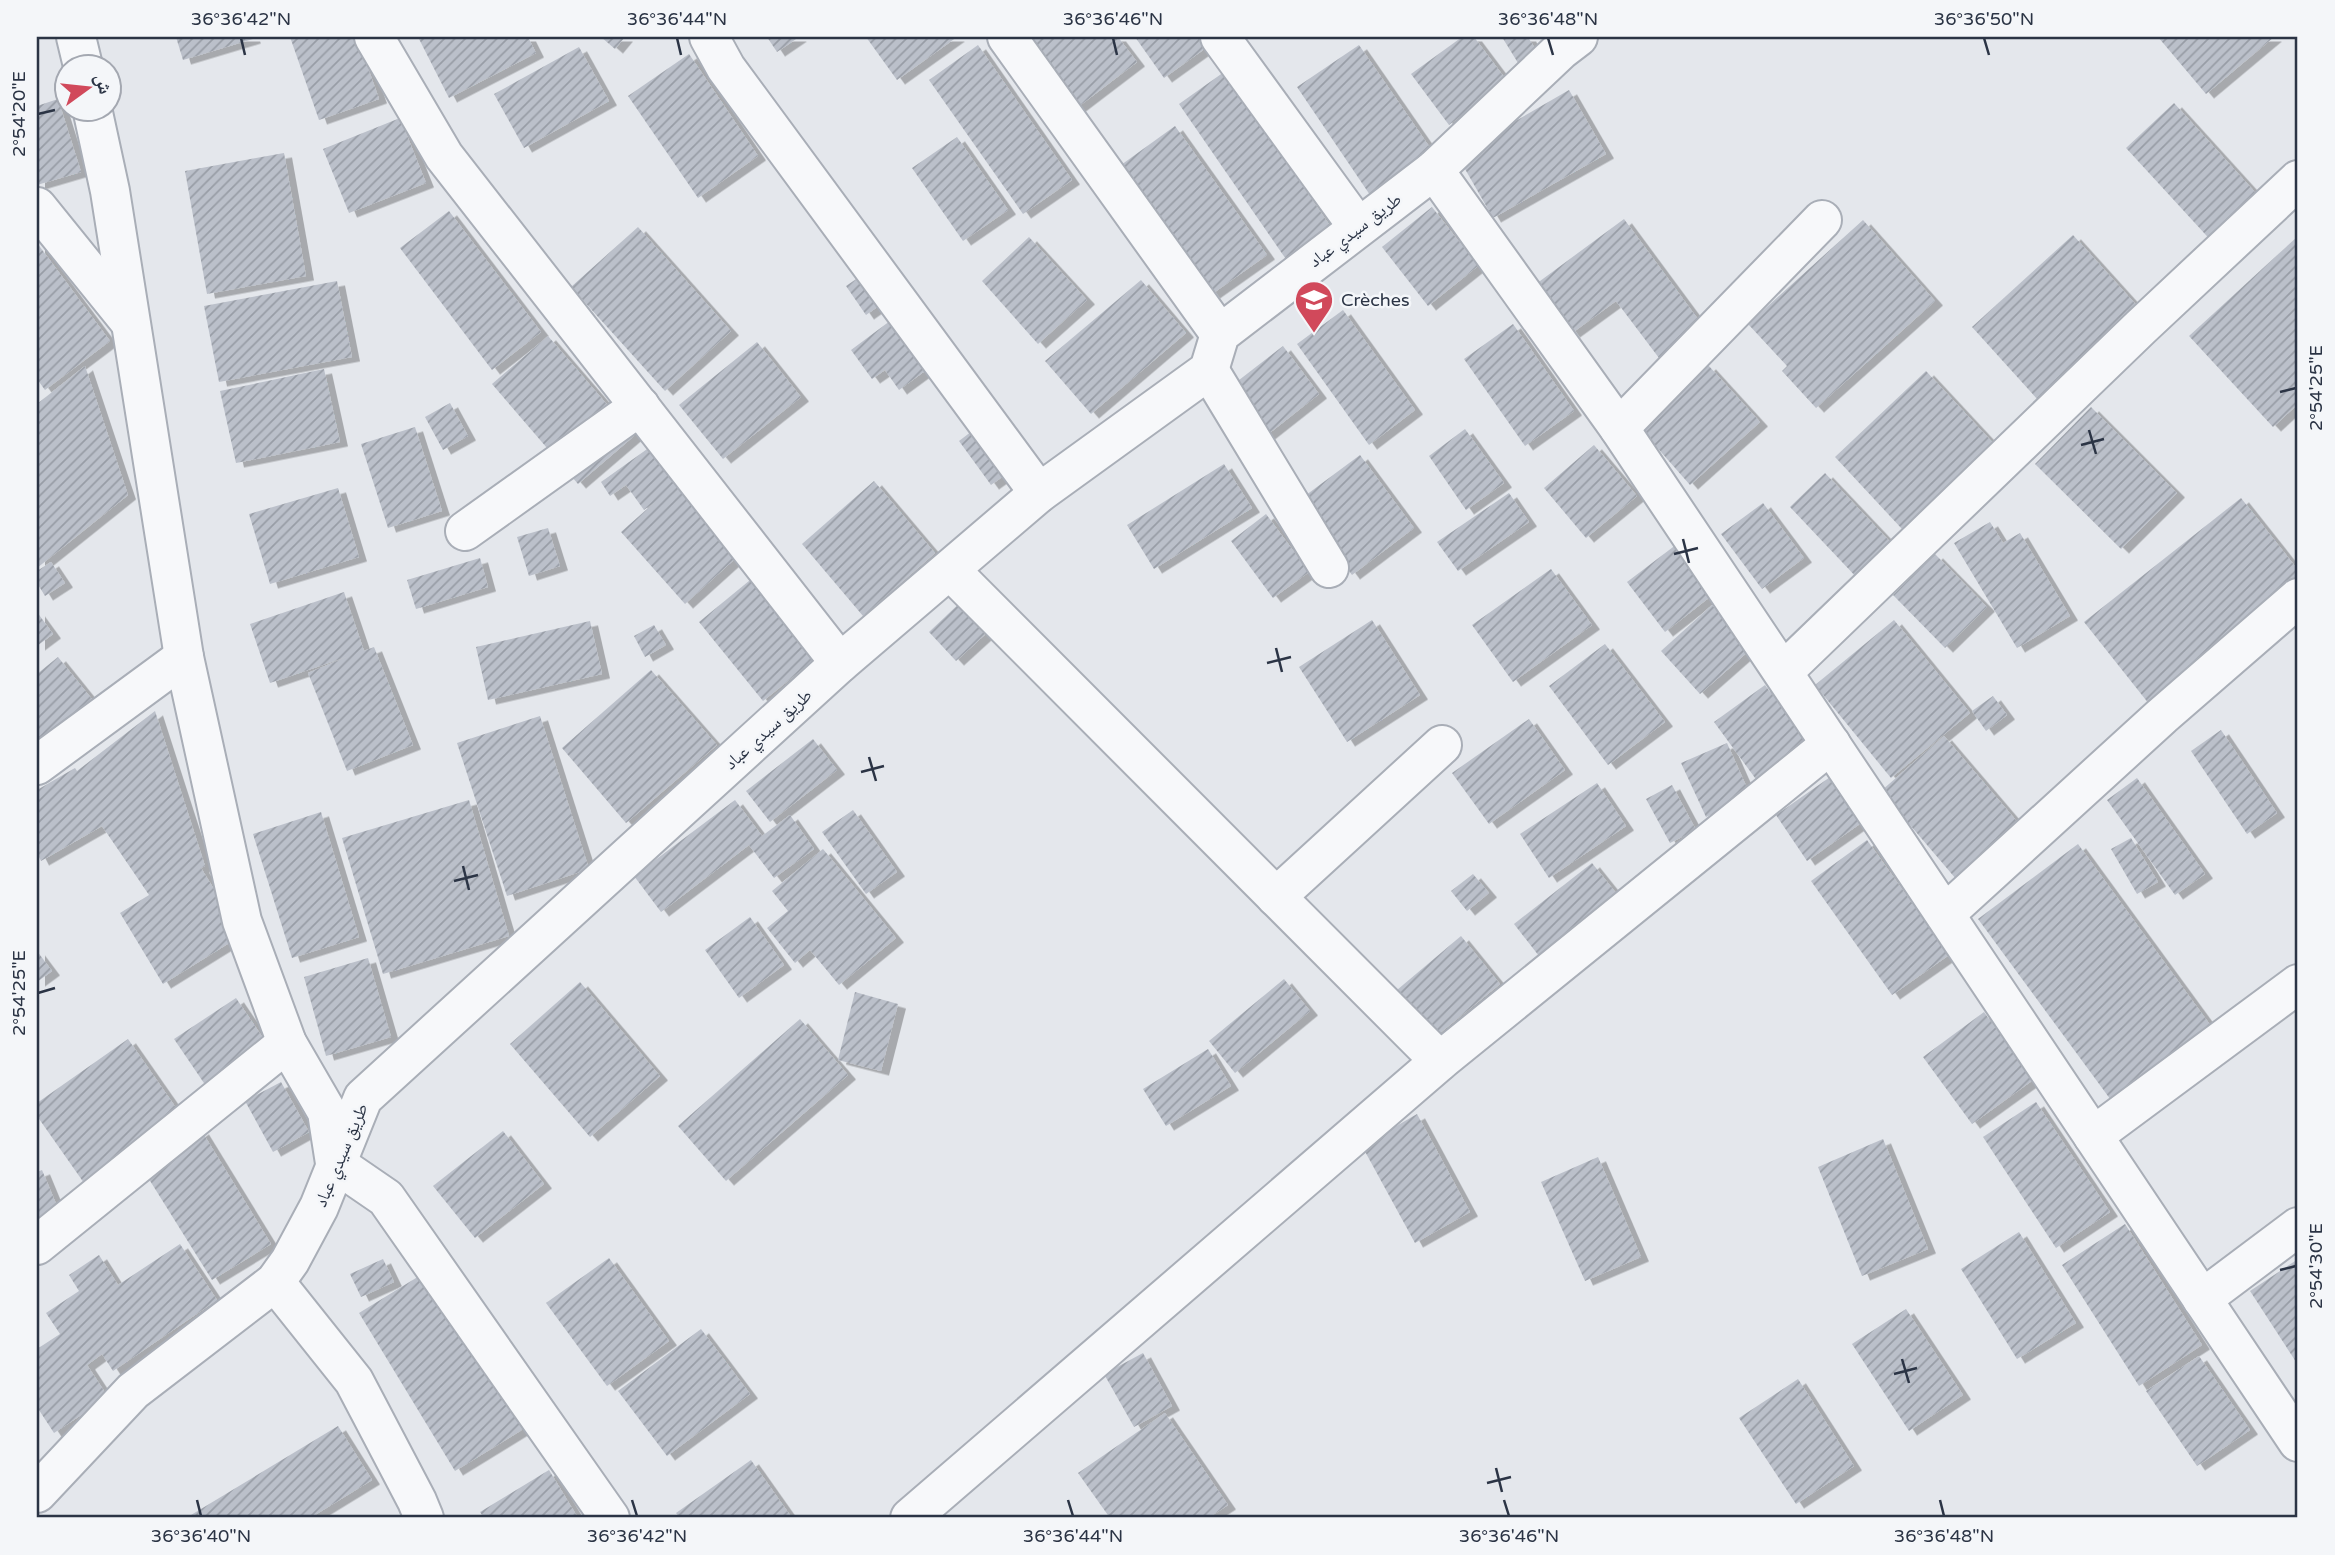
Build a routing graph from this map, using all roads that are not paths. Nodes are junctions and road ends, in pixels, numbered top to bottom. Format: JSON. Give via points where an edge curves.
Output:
{"nodes":[{"id":1,"x":374,"y":37,"type":"edge"},
{"id":2,"x":709,"y":37,"type":"edge"},
{"id":3,"x":1007,"y":37,"type":"edge"},
{"id":4,"x":1220,"y":37,"type":"edge"},
{"id":5,"x":1563,"y":41,"type":"edge"},
{"id":6,"x":95,"y":122,"type":"edge"},
{"id":7,"x":1434,"y":170,"type":"junction"},
{"id":8,"x":2298,"y":180,"type":"edge"},
{"id":9,"x":37,"y":207,"type":"edge"},
{"id":10,"x":1822,"y":220,"type":"dead end"},
{"id":11,"x":1358,"y":227,"type":"junction"},
{"id":12,"x":130,"y":322,"type":"junction"},
{"id":13,"x":1220,"y":334,"type":"junction"},
{"id":14,"x":1209,"y":370,"type":"junction"},
{"id":15,"x":640,"y":406,"type":"junction"},
{"id":16,"x":1619,"y":428,"type":"junction"},
{"id":17,"x":1039,"y":493,"type":"junction"},
{"id":18,"x":465,"y":531,"type":"dead end"},
{"id":19,"x":1329,"y":568,"type":"dead end"},
{"id":20,"x":950,"y":570,"type":"junction"},
{"id":21,"x":2298,"y":598,"type":"edge"},
{"id":22,"x":184,"y":657,"type":"junction"},
{"id":23,"x":840,"y":663,"type":"junction"},
{"id":24,"x":1784,"y":671,"type":"junction"},
{"id":25,"x":1830,"y":744,"type":"junction"},
{"id":26,"x":1442,"y":745,"type":"dead end"},
{"id":27,"x":37,"y":765,"type":"edge"},
{"id":28,"x":1276,"y":897,"type":"junction"},
{"id":29,"x":1945,"y":914,"type":"junction"},
{"id":30,"x":2298,"y":984,"type":"edge"},
{"id":31,"x":287,"y":1043,"type":"junction"},
{"id":32,"x":1440,"y":1061,"type":"junction"},
{"id":33,"x":2093,"y":1136,"type":"junction"},
{"id":34,"x":335,"y":1163,"type":"junction"},
{"id":35,"x":2298,"y":1227,"type":"edge"},
{"id":36,"x":37,"y":1245,"type":"edge"},
{"id":37,"x":275,"y":1282,"type":"junction"},
{"id":38,"x":2202,"y":1299,"type":"junction"},
{"id":39,"x":2298,"y":1442,"type":"edge"},
{"id":40,"x":37,"y":1493,"type":"edge"},
{"id":41,"x":424,"y":1518,"type":"edge"},
{"id":42,"x":610,"y":1518,"type":"edge"},
{"id":43,"x":910,"y":1518,"type":"edge"}],
"edges":[{"from":1,"to":15,"type":"street","via":[[444,156]]},
{"from":2,"to":17,"type":"street","via":[[726,68]]},
{"from":3,"to":13,"type":"street"},
{"from":4,"to":11,"type":"street"},
{"from":5,"to":7,"type":"street","name":"طريق سيدي عباد"},
{"from":6,"to":12,"type":"street"},
{"from":7,"to":11,"type":"street","name":"طريق سيدي عباد"},
{"from":7,"to":16,"type":"street"},
{"from":8,"to":24,"type":"street"},
{"from":9,"to":12,"type":"street"},
{"from":10,"to":16,"type":"street"},
{"from":11,"to":13,"type":"street","name":"طريق سيدي عباد"},
{"from":12,"to":22,"type":"street"},
{"from":13,"to":14,"type":"street"},
{"from":14,"to":17,"type":"street","name":"طريق سيدي عباد"},
{"from":14,"to":19,"type":"street"},
{"from":15,"to":18,"type":"street"},
{"from":15,"to":23,"type":"street"},
{"from":16,"to":24,"type":"street"},
{"from":17,"to":20,"type":"street","name":"طريق سيدي عباد"},
{"from":20,"to":23,"type":"street","name":"طريق سيدي عباد"},
{"from":20,"to":28,"type":"street"},
{"from":21,"to":29,"type":"street"},
{"from":22,"to":27,"type":"street"},
{"from":22,"to":31,"type":"street","via":[[242,921]]},
{"from":23,"to":34,"type":"street","name":"طريق سيدي عباد","via":[[363,1098]]},
{"from":24,"to":25,"type":"street"},
{"from":25,"to":29,"type":"street"},
{"from":25,"to":32,"type":"street"},
{"from":26,"to":28,"type":"street"},
{"from":28,"to":32,"type":"street"},
{"from":29,"to":33,"type":"street"},
{"from":30,"to":33,"type":"street"},
{"from":31,"to":34,"type":"street","via":[[327,1112]]},
{"from":31,"to":36,"type":"street"},
{"from":32,"to":43,"type":"street"},
{"from":33,"to":38,"type":"street"},
{"from":34,"to":37,"type":"street","name":"طريق سيدي عباد","via":[[319,1208]]},
{"from":34,"to":42,"type":"street","via":[[386,1198]]},
{"from":35,"to":38,"type":"street"},
{"from":37,"to":40,"type":"street","name":"طريق سيدي عباد","via":[[133,1391]]},
{"from":37,"to":41,"type":"street","via":[[355,1381]]},
{"from":38,"to":39,"type":"street"}]}
